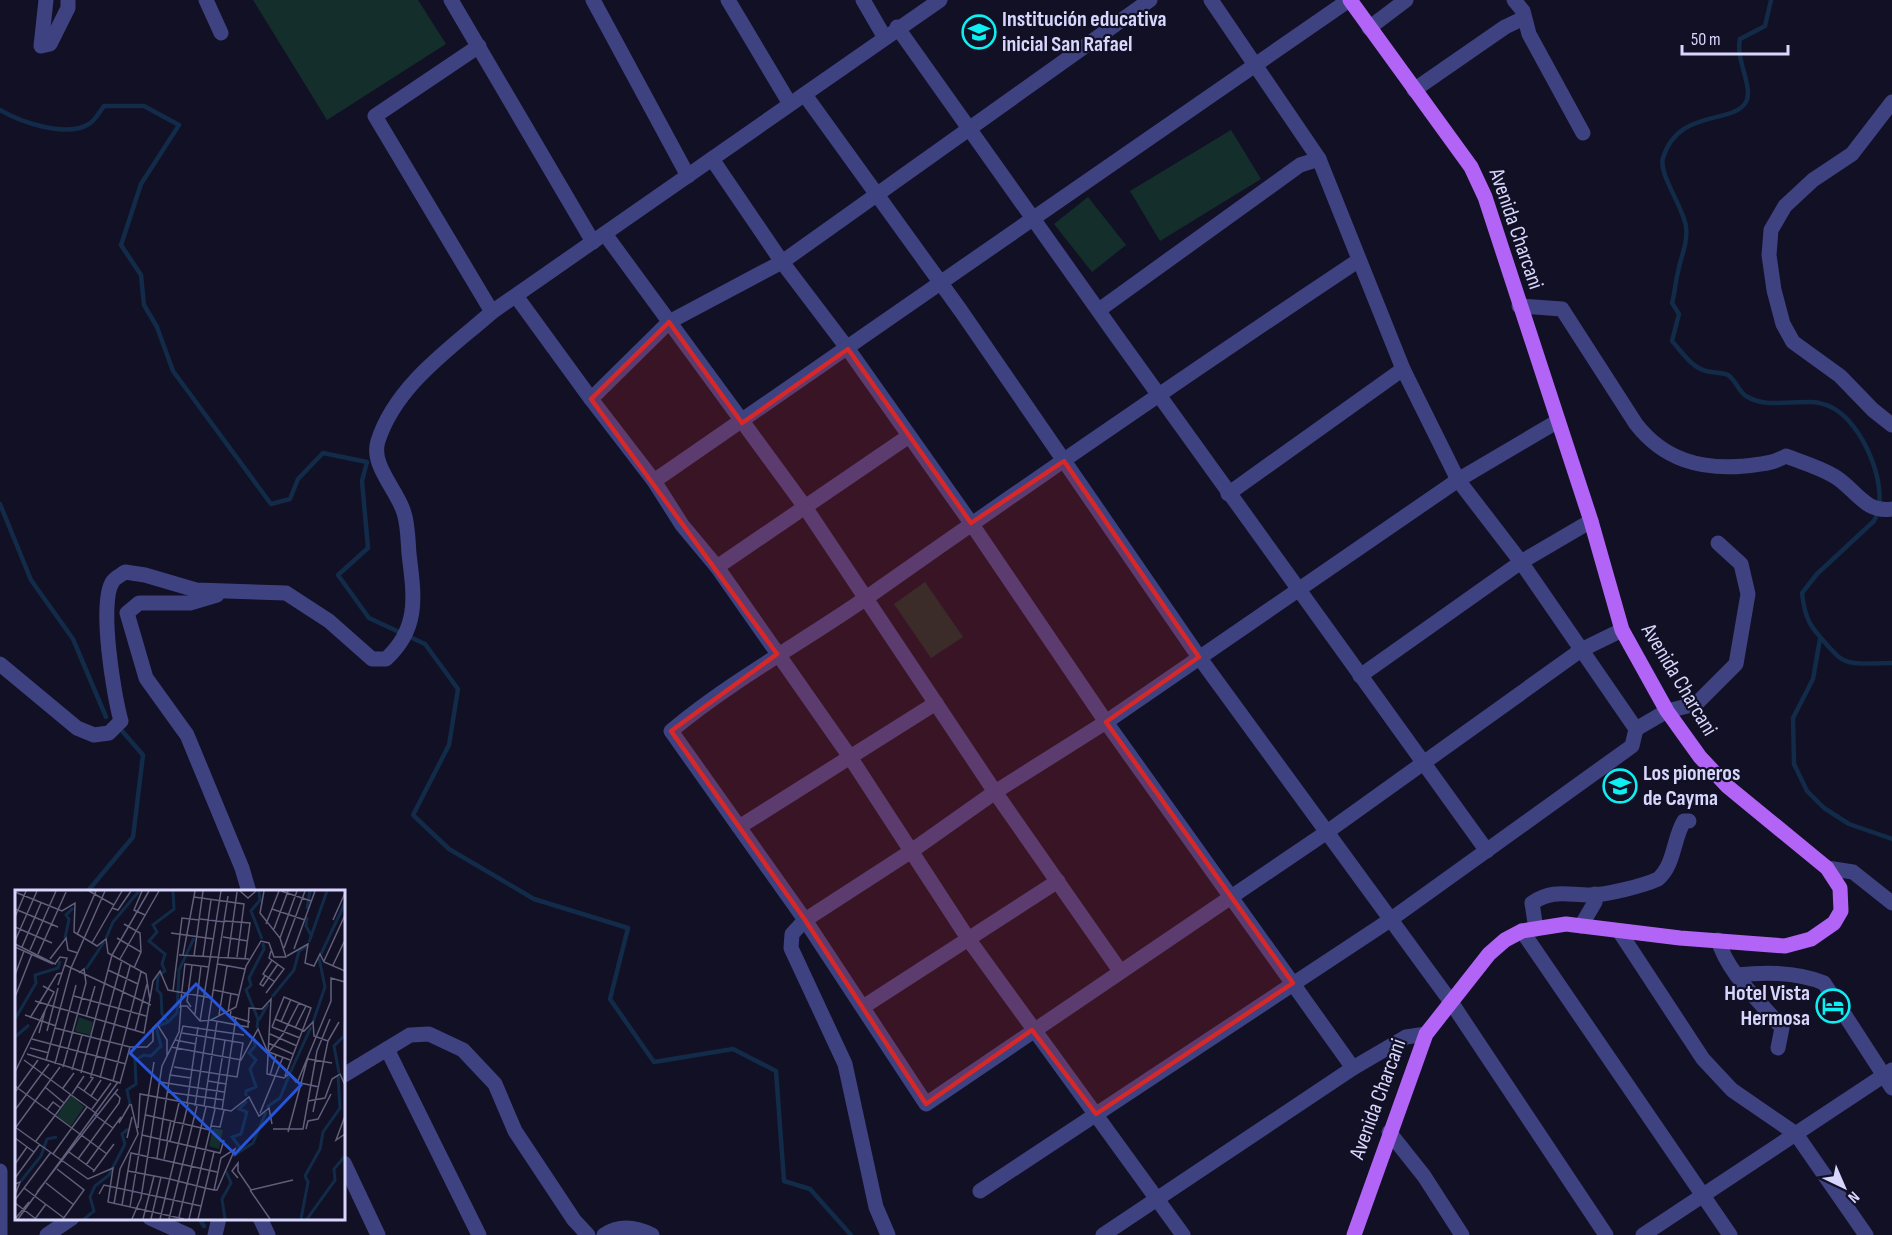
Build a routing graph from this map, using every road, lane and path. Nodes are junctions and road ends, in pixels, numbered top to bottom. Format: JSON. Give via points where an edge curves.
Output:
{"nodes":[{"id":1,"x":46,"y":0,"type":"edge"},
{"id":2,"x":68,"y":0,"type":"edge"},
{"id":3,"x":206,"y":0,"type":"edge"},
{"id":4,"x":451,"y":0,"type":"edge"},
{"id":5,"x":593,"y":0,"type":"edge"},
{"id":6,"x":728,"y":0,"type":"edge"},
{"id":7,"x":863,"y":0,"type":"edge"},
{"id":8,"x":940,"y":0,"type":"edge"},
{"id":9,"x":1150,"y":0,"type":"edge"},
{"id":10,"x":1211,"y":0,"type":"edge"},
{"id":11,"x":1349,"y":0,"type":"edge"},
{"id":12,"x":1406,"y":0,"type":"edge"},
{"id":13,"x":1514,"y":0,"type":"edge"},
{"id":14,"x":1524,"y":18,"type":"junction"},
{"id":15,"x":897,"y":27,"type":"junction"},
{"id":16,"x":1369,"y":28,"type":"junction"},
{"id":17,"x":221,"y":33,"type":"dead end"},
{"id":18,"x":885,"y":38,"type":"junction"},
{"id":19,"x":479,"y":46,"type":"junction"},
{"id":20,"x":1255,"y":63,"type":"junction"},
{"id":21,"x":1414,"y":90,"type":"junction"},
{"id":22,"x":805,"y":95,"type":"junction"},
{"id":23,"x":1892,"y":102,"type":"edge"},
{"id":24,"x":790,"y":105,"type":"junction"},
{"id":25,"x":968,"y":128,"type":"junction"},
{"id":26,"x":1583,"y":133,"type":"dead end"},
{"id":27,"x":712,"y":159,"type":"junction"},
{"id":28,"x":1319,"y":159,"type":"junction"},
{"id":29,"x":688,"y":176,"type":"junction"},
{"id":30,"x":876,"y":193,"type":"junction"},
{"id":31,"x":1033,"y":218,"type":"junction"},
{"id":32,"x":599,"y":238,"type":"junction"},
{"id":33,"x":1359,"y":260,"type":"junction"},
{"id":34,"x":782,"y":262,"type":"junction"},
{"id":35,"x":940,"y":282,"type":"junction"},
{"id":36,"x":516,"y":296,"type":"junction"},
{"id":37,"x":1519,"y":306,"type":"junction"},
{"id":38,"x":1099,"y":310,"type":"junction"},
{"id":39,"x":492,"y":312,"type":"junction"},
{"id":40,"x":669,"y":322,"type":"junction"},
{"id":41,"x":848,"y":349,"type":"junction"},
{"id":42,"x":1403,"y":369,"type":"junction"},
{"id":43,"x":1156,"y":396,"type":"junction"},
{"id":44,"x":591,"y":399,"type":"junction"},
{"id":45,"x":1558,"y":421,"type":"junction"},
{"id":46,"x":742,"y":423,"type":"junction"},
{"id":47,"x":1892,"y":425,"type":"edge"},
{"id":48,"x":909,"y":436,"type":"junction"},
{"id":49,"x":1064,"y":461,"type":"junction"},
{"id":50,"x":1458,"y":480,"type":"junction"},
{"id":51,"x":654,"y":481,"type":"junction"},
{"id":52,"x":1228,"y":494,"type":"junction"},
{"id":53,"x":804,"y":507,"type":"junction"},
{"id":54,"x":1892,"y":509,"type":"edge"},
{"id":55,"x":1591,"y":520,"type":"junction"},
{"id":56,"x":971,"y":523,"type":"junction"},
{"id":57,"x":1718,"y":543,"type":"dead end"},
{"id":58,"x":1521,"y":562,"type":"junction"},
{"id":59,"x":717,"y":567,"type":"junction"},
{"id":60,"x":1298,"y":589,"type":"junction"},
{"id":61,"x":237,"y":590,"type":"junction"},
{"id":62,"x":866,"y":598,"type":"junction"},
{"id":63,"x":1622,"y":630,"type":"junction"},
{"id":64,"x":1581,"y":650,"type":"junction"},
{"id":65,"x":777,"y":654,"type":"junction"},
{"id":66,"x":1199,"y":657,"type":"junction"},
{"id":67,"x":0,"y":663,"type":"edge"},
{"id":68,"x":1360,"y":676,"type":"junction"},
{"id":69,"x":936,"y":704,"type":"junction"},
{"id":70,"x":1667,"y":711,"type":"junction"},
{"id":71,"x":1106,"y":722,"type":"junction"},
{"id":72,"x":1636,"y":729,"type":"junction"},
{"id":73,"x":850,"y":758,"type":"junction"},
{"id":74,"x":1423,"y":763,"type":"junction"},
{"id":75,"x":995,"y":792,"type":"junction"},
{"id":76,"x":1689,"y":821,"type":"dead end"},
{"id":77,"x":740,"y":827,"type":"junction"},
{"id":78,"x":1327,"y":832,"type":"junction"},
{"id":79,"x":1487,"y":851,"type":"junction"},
{"id":80,"x":910,"y":852,"type":"junction"},
{"id":81,"x":1827,"y":868,"type":"junction"},
{"id":82,"x":1058,"y":881,"type":"junction"},
{"id":83,"x":249,"y":890,"type":"edge"},
{"id":84,"x":1595,"y":894,"type":"junction"},
{"id":85,"x":1232,"y":898,"type":"junction"},
{"id":86,"x":1892,"y":903,"type":"edge"},
{"id":87,"x":806,"y":920,"type":"junction"},
{"id":88,"x":1390,"y":920,"type":"junction"},
{"id":89,"x":1581,"y":926,"type":"junction"},
{"id":90,"x":1529,"y":930,"type":"junction"},
{"id":91,"x":1619,"y":931,"type":"junction"},
{"id":92,"x":969,"y":940,"type":"junction"},
{"id":93,"x":1718,"y":940,"type":"junction"},
{"id":94,"x":1120,"y":971,"type":"junction"},
{"id":95,"x":1737,"y":975,"type":"junction"},
{"id":96,"x":1293,"y":983,"type":"junction"},
{"id":97,"x":1451,"y":1002,"type":"junction"},
{"id":98,"x":863,"y":1007,"type":"junction"},
{"id":99,"x":1032,"y":1030,"type":"junction"},
{"id":100,"x":1426,"y":1034,"type":"junction"},
{"id":101,"x":387,"y":1048,"type":"junction"},
{"id":102,"x":1778,"y":1048,"type":"dead end"},
{"id":103,"x":1353,"y":1068,"type":"junction"},
{"id":104,"x":345,"y":1074,"type":"edge"},
{"id":105,"x":1889,"y":1078,"type":"edge"},
{"id":106,"x":1096,"y":1114,"type":"junction"},
{"id":107,"x":1389,"y":1132,"type":"junction"},
{"id":108,"x":1796,"y":1134,"type":"junction"},
{"id":109,"x":345,"y":1165,"type":"edge"},
{"id":110,"x":0,"y":1171,"type":"edge"},
{"id":111,"x":980,"y":1191,"type":"dead end"},
{"id":112,"x":1703,"y":1195,"type":"junction"},
{"id":113,"x":1156,"y":1201,"type":"junction"},
{"id":114,"x":154,"y":1220,"type":"edge"},
{"id":115,"x":219,"y":1220,"type":"edge"},
{"id":116,"x":261,"y":1220,"type":"edge"},
{"id":117,"x":71,"y":1225,"type":"edge"},
{"id":118,"x":0,"y":1235,"type":"edge"},
{"id":119,"x":47,"y":1235,"type":"edge"},
{"id":120,"x":188,"y":1235,"type":"edge"},
{"id":121,"x":215,"y":1235,"type":"edge"},
{"id":122,"x":268,"y":1235,"type":"edge"},
{"id":123,"x":378,"y":1235,"type":"edge"},
{"id":124,"x":479,"y":1235,"type":"edge"},
{"id":125,"x":588,"y":1235,"type":"edge"},
{"id":126,"x":604,"y":1235,"type":"edge"},
{"id":127,"x":652,"y":1235,"type":"edge"},
{"id":128,"x":888,"y":1235,"type":"edge"},
{"id":129,"x":1103,"y":1235,"type":"edge"},
{"id":130,"x":1183,"y":1235,"type":"edge"},
{"id":131,"x":1354,"y":1235,"type":"edge"},
{"id":132,"x":1462,"y":1235,"type":"edge"},
{"id":133,"x":1606,"y":1235,"type":"edge"},
{"id":134,"x":1643,"y":1235,"type":"edge"},
{"id":135,"x":1730,"y":1235,"type":"edge"},
{"id":136,"x":1866,"y":1235,"type":"edge"}],
"edges":[{"from":1,"to":2,"type":"street","via":[[41,46],[50,44],[68,8]]},
{"from":3,"to":17,"type":"street"},
{"from":4,"to":19,"type":"street"},
{"from":5,"to":29,"type":"street"},
{"from":6,"to":24,"type":"street"},
{"from":7,"to":18,"type":"street"},
{"from":8,"to":15,"type":"street"},
{"from":9,"to":25,"type":"street"},
{"from":10,"to":20,"type":"street"},
{"from":11,"to":16,"type":"main road","name":"Avenida Charcani"},
{"from":11,"to":20,"type":"street"},
{"from":12,"to":16,"type":"street"},
{"from":13,"to":14,"type":"street"},
{"from":14,"to":21,"type":"street"},
{"from":14,"to":26,"type":"street"},
{"from":15,"to":18,"type":"street"},
{"from":15,"to":25,"type":"street"},
{"from":16,"to":21,"type":"main road","name":"Avenida Charcani"},
{"from":18,"to":22,"type":"street"},
{"from":19,"to":32,"type":"street"},
{"from":19,"to":39,"type":"street","via":[[375,116]]},
{"from":20,"to":28,"type":"street"},
{"from":20,"to":31,"type":"street"},
{"from":21,"to":37,"type":"main road","name":"Avenida Charcani","via":[[1471,167],[1485,197]]},
{"from":22,"to":24,"type":"street"},
{"from":22,"to":30,"type":"street"},
{"from":23,"to":47,"type":"street","via":[[1852,154],[1813,180],[1785,206],[1771,230],[1769,255],[1783,324],[1793,342],[1840,376]]},
{"from":24,"to":27,"type":"street"},
{"from":25,"to":30,"type":"street"},
{"from":25,"to":31,"type":"street"},
{"from":27,"to":29,"type":"street"},
{"from":27,"to":34,"type":"street"},
{"from":28,"to":33,"type":"street"},
{"from":28,"to":38,"type":"street","via":[[1300,165]]},
{"from":29,"to":32,"type":"street"},
{"from":30,"to":34,"type":"street"},
{"from":30,"to":35,"type":"street"},
{"from":31,"to":35,"type":"street"},
{"from":31,"to":38,"type":"street"},
{"from":32,"to":36,"type":"street"},
{"from":32,"to":40,"type":"street"},
{"from":33,"to":42,"type":"street"},
{"from":33,"to":43,"type":"street"},
{"from":34,"to":40,"type":"street"},
{"from":34,"to":41,"type":"street"},
{"from":35,"to":41,"type":"street"},
{"from":35,"to":49,"type":"street"},
{"from":36,"to":39,"type":"street"},
{"from":36,"to":44,"type":"street"},
{"from":37,"to":45,"type":"main road","name":"Avenida Charcani"},
{"from":37,"to":54,"type":"street","via":[[1562,309],[1636,424],[1666,453],[1698,466],[1723,468],[1771,464],[1786,456],[1835,476],[1870,507]]},
{"from":38,"to":43,"type":"street"},
{"from":39,"to":61,"type":"street","via":[[423,371],[392,410],[377,443],[381,465],[405,513],[415,604],[398,647],[386,659],[372,659],[329,621],[286,593]]},
{"from":40,"to":44,"type":"street"},
{"from":40,"to":46,"type":"street"},
{"from":41,"to":46,"type":"street"},
{"from":41,"to":48,"type":"street"},
{"from":42,"to":50,"type":"street"},
{"from":42,"to":52,"type":"street"},
{"from":43,"to":49,"type":"street"},
{"from":43,"to":52,"type":"street"},
{"from":44,"to":51,"type":"street"},
{"from":45,"to":50,"type":"street"},
{"from":45,"to":55,"type":"main road","name":"Avenida Charcani"},
{"from":46,"to":51,"type":"street"},
{"from":46,"to":53,"type":"street"},
{"from":48,"to":53,"type":"street"},
{"from":48,"to":56,"type":"street"},
{"from":49,"to":56,"type":"street"},
{"from":49,"to":66,"type":"street"},
{"from":50,"to":58,"type":"street"},
{"from":50,"to":60,"type":"street"},
{"from":51,"to":59,"type":"street","via":[[682,525]]},
{"from":52,"to":60,"type":"street"},
{"from":53,"to":59,"type":"street"},
{"from":53,"to":62,"type":"street"},
{"from":55,"to":58,"type":"street"},
{"from":55,"to":63,"type":"main road","name":"Avenida Charcani"},
{"from":56,"to":62,"type":"street"},
{"from":56,"to":71,"type":"street"},
{"from":57,"to":70,"type":"street","via":[[1741,564],[1748,594],[1736,664],[1696,704]]},
{"from":58,"to":64,"type":"street"},
{"from":58,"to":68,"type":"street"},
{"from":59,"to":65,"type":"street"},
{"from":60,"to":66,"type":"street"},
{"from":60,"to":68,"type":"street"},
{"from":61,"to":67,"type":"street","via":[[196,590],[125,573],[113,580],[107,599],[109,649],[122,722],[109,733],[94,735],[77,728]]},
{"from":61,"to":83,"type":"street","via":[[190,603],[139,603],[127,613],[146,678],[187,735]]},
{"from":62,"to":65,"type":"street"},
{"from":62,"to":69,"type":"street"},
{"from":63,"to":64,"type":"street"},
{"from":63,"to":70,"type":"main road","name":"Avenida Charcani"},
{"from":64,"to":72,"type":"street"},
{"from":64,"to":74,"type":"street"},
{"from":65,"to":73,"type":"street"},
{"from":65,"to":77,"type":"street","via":[[671,731]]},
{"from":66,"to":71,"type":"street"},
{"from":66,"to":78,"type":"street"},
{"from":68,"to":74,"type":"street"},
{"from":69,"to":73,"type":"street"},
{"from":69,"to":75,"type":"street"},
{"from":70,"to":72,"type":"street"},
{"from":70,"to":81,"type":"main road","name":"Avenida Charcani","via":[[1727,786]]},
{"from":71,"to":75,"type":"street"},
{"from":71,"to":85,"type":"street"},
{"from":72,"to":79,"type":"street","via":[[1632,746]]},
{"from":73,"to":77,"type":"street"},
{"from":73,"to":80,"type":"street"},
{"from":74,"to":78,"type":"street"},
{"from":74,"to":79,"type":"street"},
{"from":75,"to":80,"type":"street"},
{"from":75,"to":82,"type":"street"},
{"from":76,"to":84,"type":"street","via":[[1684,821],[1678,830],[1676,849],[1658,879]]},
{"from":77,"to":87,"type":"street"},
{"from":78,"to":85,"type":"street"},
{"from":78,"to":88,"type":"street"},
{"from":79,"to":88,"type":"street"},
{"from":80,"to":87,"type":"street"},
{"from":80,"to":92,"type":"street"},
{"from":81,"to":86,"type":"street","via":[[1852,872]]},
{"from":81,"to":93,"type":"main road","name":"Avenida Charcani","via":[[1840,888],[1841,900],[1834,923],[1824,931],[1785,946]]},
{"from":82,"to":92,"type":"street"},
{"from":82,"to":94,"type":"street"},
{"from":84,"to":89,"type":"street","via":[[1595,902]]},
{"from":84,"to":90,"type":"street","via":[[1542,896],[1532,903]]},
{"from":85,"to":94,"type":"street"},
{"from":85,"to":96,"type":"street"},
{"from":87,"to":98,"type":"street"},
{"from":87,"to":128,"type":"street","via":[[792,934],[791,948],[845,1064],[876,1207]]},
{"from":88,"to":96,"type":"street"},
{"from":88,"to":97,"type":"street"},
{"from":89,"to":90,"type":"main road","name":"Avenida Charcani","via":[[1566,924]]},
{"from":89,"to":91,"type":"main road","name":"Avenida Charcani"},
{"from":90,"to":97,"type":"main road","name":"Avenida Charcani","via":[[1504,940]]},
{"from":90,"to":112,"type":"street"},
{"from":91,"to":93,"type":"main road","name":"Avenida Charcani"},
{"from":91,"to":108,"type":"street","via":[[1703,1059],[1732,1090]]},
{"from":92,"to":98,"type":"street"},
{"from":92,"to":99,"type":"street"},
{"from":93,"to":95,"type":"street","via":[[1722,955]]},
{"from":94,"to":99,"type":"street"},
{"from":95,"to":102,"type":"street","via":[[1782,1028]]},
{"from":95,"to":105,"type":"street","via":[[1792,975],[1824,983]]},
{"from":96,"to":103,"type":"street"},
{"from":96,"to":106,"type":"street"},
{"from":97,"to":100,"type":"main road","name":"Avenida Charcani"},
{"from":97,"to":133,"type":"street"},
{"from":98,"to":99,"type":"street","via":[[926,1104]]},
{"from":99,"to":106,"type":"street"},
{"from":100,"to":103,"type":"street","via":[[1406,1037]]},
{"from":100,"to":107,"type":"main road","name":"Avenida Charcani"},
{"from":101,"to":104,"type":"street"},
{"from":101,"to":124,"type":"street"},
{"from":101,"to":125,"type":"street","via":[[410,1035],[429,1034],[463,1050],[495,1084],[515,1131]]},
{"from":103,"to":113,"type":"street"},
{"from":105,"to":108,"type":"street"},
{"from":106,"to":111,"type":"street"},
{"from":106,"to":113,"type":"street"},
{"from":107,"to":131,"type":"main road","name":"Avenida Charcani"},
{"from":107,"to":132,"type":"street","via":[[1424,1176]]},
{"from":108,"to":112,"type":"street"},
{"from":108,"to":136,"type":"street"},
{"from":109,"to":123,"type":"street"},
{"from":110,"to":118,"type":"street"},
{"from":112,"to":134,"type":"street"},
{"from":112,"to":135,"type":"street"},
{"from":113,"to":129,"type":"street"},
{"from":113,"to":130,"type":"street"},
{"from":114,"to":120,"type":"street"},
{"from":115,"to":121,"type":"street"},
{"from":116,"to":122,"type":"street"},
{"from":117,"to":119,"type":"street"},
{"from":126,"to":127,"type":"street","via":[[614,1229],[630,1228]]}]}
